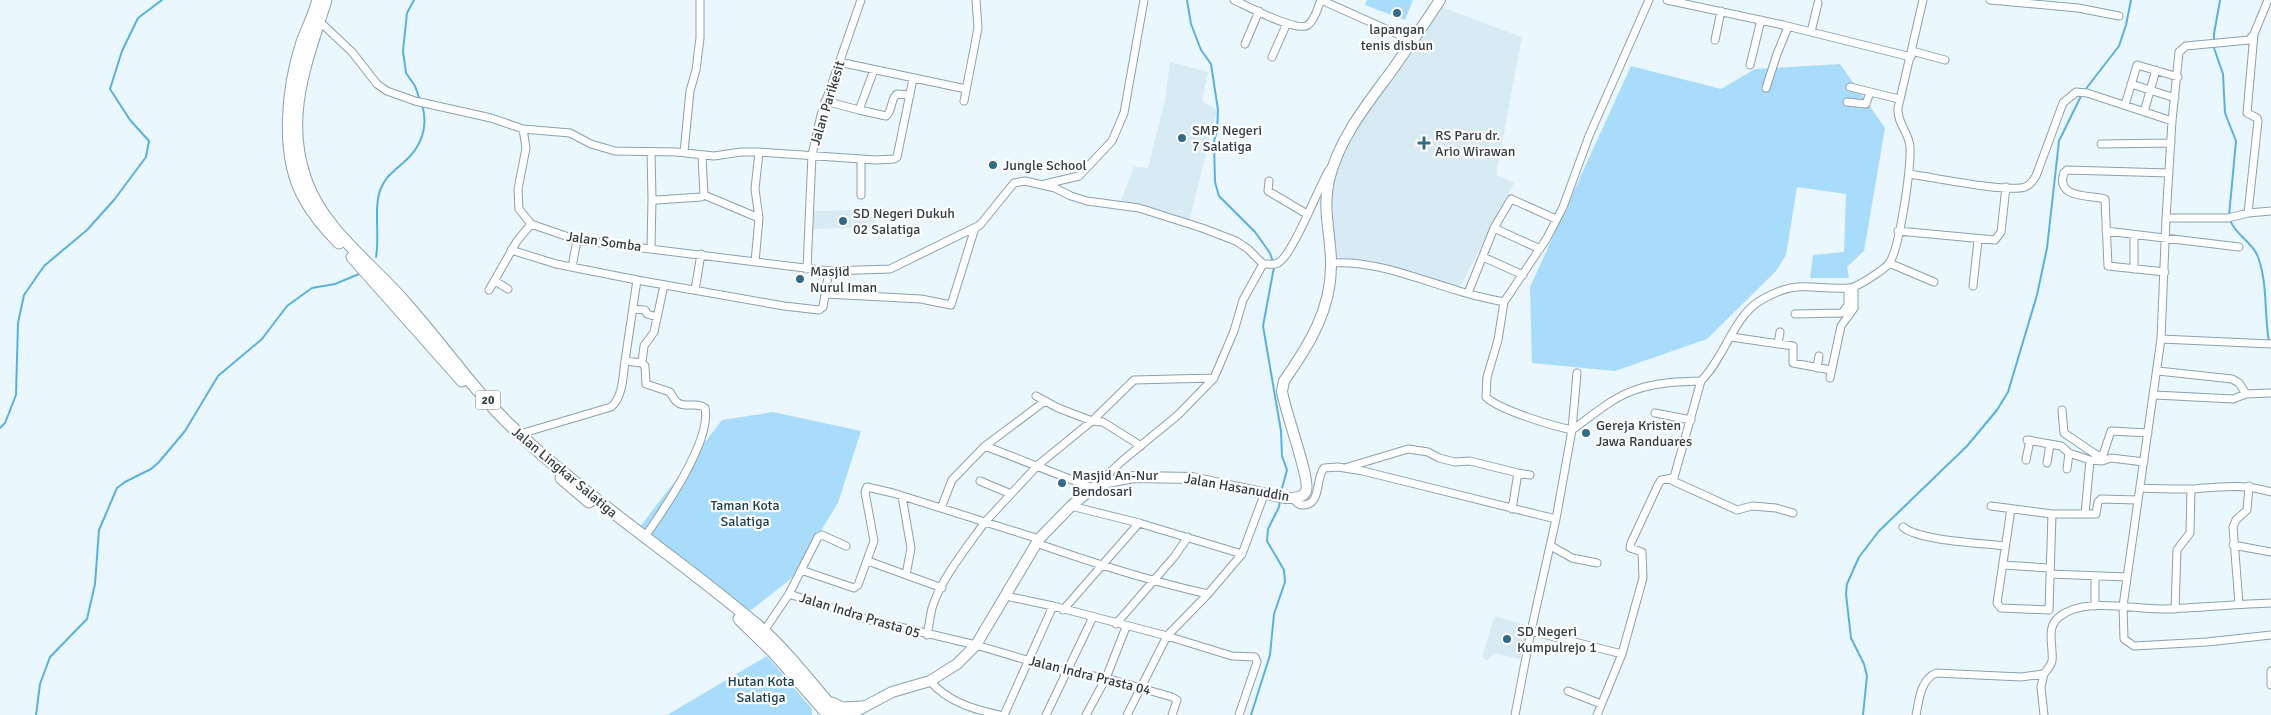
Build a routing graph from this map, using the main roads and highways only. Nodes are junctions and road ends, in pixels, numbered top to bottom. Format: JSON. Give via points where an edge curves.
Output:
{"nodes":[{"id":1,"x":318,"y":0,"type":"edge"},
{"id":2,"x":326,"y":0,"type":"edge"},
{"id":3,"x":1440,"y":0,"type":"edge"},
{"id":4,"x":316,"y":18,"type":"junction"},
{"id":5,"x":646,"y":542,"type":"junction"},
{"id":6,"x":819,"y":699,"type":"junction"},
{"id":7,"x":860,"y":711,"type":"edge"},
{"id":8,"x":827,"y":715,"type":"edge"},
{"id":9,"x":839,"y":715,"type":"edge"},
{"id":10,"x":849,"y":715,"type":"edge"}],
"edges":[{"from":1,"to":4,"type":"highway","name":"Jalan Lingkar Salatiga","number":"20"},
{"from":2,"to":4,"type":"highway","name":"Jalan Lingkar Salatiga","number":"20"},
{"from":3,"to":7,"type":"main road","name":"Jalan Hasanuddin","via":[[1359,115],[1335,159],[1326,199],[1331,263],[1329,294],[1322,318],[1284,382],[1282,391],[1292,496],[1264,495],[1170,476],[1121,478],[1093,488],[1038,541],[976,645],[957,664],[930,681],[897,690]]},
{"from":4,"to":5,"type":"highway","name":"Jalan Lingkar Salatiga","number":"20","via":[[301,77],[296,130],[305,179],[320,208],[498,412]]},
{"from":4,"to":5,"type":"highway","name":"Jalan Lingkar Salatiga","number":"20","via":[[302,42],[288,104],[292,157],[304,199],[324,227],[510,434],[574,490]]},
{"from":5,"to":6,"type":"highway","name":"Jalan Lingkar Salatiga","number":"20","via":[[740,620]]},
{"from":5,"to":6,"type":"highway","name":"Jalan Lingkar Salatiga","number":"20","via":[[764,632]]},
{"from":6,"to":7,"type":"highway"},
{"from":6,"to":8,"type":"highway"},
{"from":6,"to":9,"type":"highway","name":"Jalan Lingkar Salatiga","number":"20"},
{"from":7,"to":10,"type":"main road","name":"Jalan Hasanuddin"}]}
